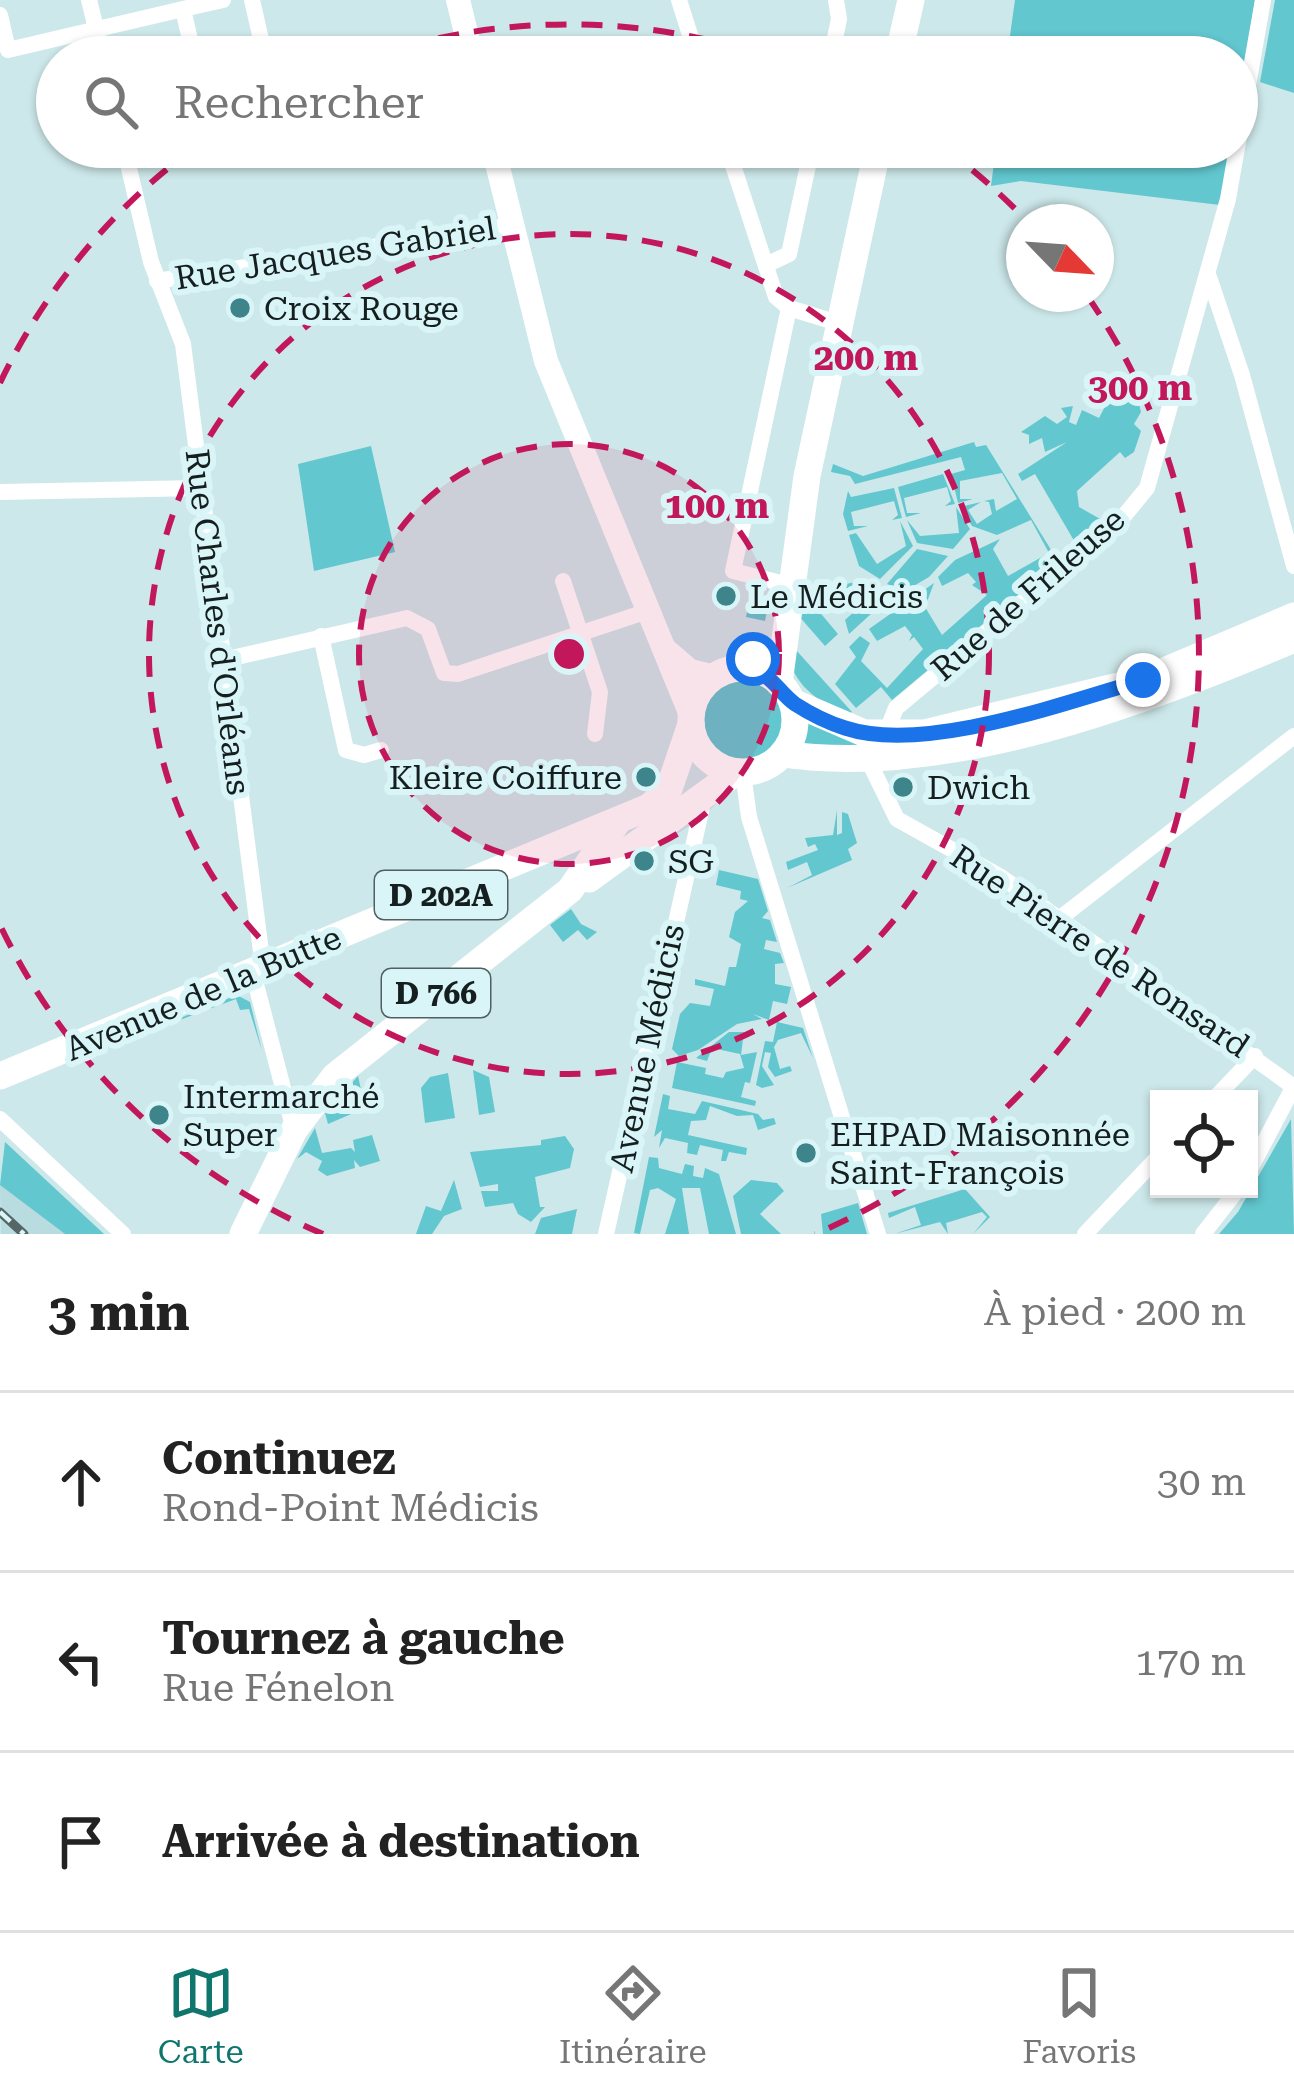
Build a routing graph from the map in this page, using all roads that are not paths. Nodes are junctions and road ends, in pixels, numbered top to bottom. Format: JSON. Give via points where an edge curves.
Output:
{"nodes":[{"id":1,"x":89,"y":0,"type":"edge"},
{"id":2,"x":223,"y":0,"type":"edge"},
{"id":3,"x":252,"y":0,"type":"edge"},
{"id":4,"x":458,"y":0,"type":"edge"},
{"id":5,"x":679,"y":0,"type":"edge"},
{"id":6,"x":836,"y":0,"type":"edge"},
{"id":7,"x":910,"y":0,"type":"edge"},
{"id":8,"x":1263,"y":0,"type":"edge"},
{"id":9,"x":183,"y":9,"type":"junction"},
{"id":10,"x":0,"y":15,"type":"edge"},
{"id":11,"x":96,"y":28,"type":"junction"},
{"id":12,"x":64,"y":36,"type":"edge"},
{"id":13,"x":98,"y":36,"type":"edge"},
{"id":14,"x":189,"y":36,"type":"edge"},
{"id":15,"x":260,"y":36,"type":"edge"},
{"id":16,"x":467,"y":36,"type":"edge"},
{"id":17,"x":690,"y":36,"type":"edge"},
{"id":18,"x":835,"y":36,"type":"edge"},
{"id":19,"x":902,"y":36,"type":"edge"},
{"id":20,"x":1256,"y":36,"type":"edge"},
{"id":21,"x":36,"y":43,"type":"edge"},
{"id":22,"x":129,"y":168,"type":"edge"},
{"id":23,"x":498,"y":168,"type":"edge"},
{"id":24,"x":734,"y":168,"type":"edge"},
{"id":25,"x":807,"y":168,"type":"edge"},
{"id":26,"x":873,"y":168,"type":"edge"},
{"id":27,"x":1230,"y":168,"type":"edge"},
{"id":28,"x":512,"y":225,"type":"junction"},
{"id":29,"x":766,"y":265,"type":"junction"},
{"id":30,"x":1209,"y":277,"type":"junction"},
{"id":31,"x":157,"y":281,"type":"junction"},
{"id":32,"x":783,"y":303,"type":"junction"},
{"id":33,"x":838,"y":322,"type":"junction"},
{"id":34,"x":807,"y":476,"type":"junction"},
{"id":35,"x":199,"y":488,"type":"junction"},
{"id":36,"x":0,"y":493,"type":"edge"},
{"id":37,"x":1294,"y":566,"type":"edge"},
{"id":38,"x":562,"y":581,"type":"dead end"},
{"id":39,"x":777,"y":582,"type":"junction"},
{"id":40,"x":648,"y":611,"type":"junction"},
{"id":41,"x":1294,"y":616,"type":"edge"},
{"id":42,"x":581,"y":634,"type":"junction"},
{"id":43,"x":321,"y":637,"type":"junction"},
{"id":44,"x":1294,"y":639,"type":"edge"},
{"id":45,"x":663,"y":645,"type":"junction"},
{"id":46,"x":224,"y":660,"type":"junction"},
{"id":47,"x":745,"y":668,"type":"junction"},
{"id":48,"x":715,"y":677,"type":"junction"},
{"id":49,"x":786,"y":693,"type":"junction"},
{"id":50,"x":691,"y":720,"type":"junction"},
{"id":51,"x":596,"y":734,"type":"dead end"},
{"id":52,"x":1294,"y":736,"type":"edge"},
{"id":53,"x":878,"y":746,"type":"junction"},
{"id":54,"x":381,"y":750,"type":"dead end"},
{"id":55,"x":783,"y":754,"type":"junction"},
{"id":56,"x":740,"y":772,"type":"junction"},
{"id":57,"x":704,"y":798,"type":"junction"},
{"id":58,"x":679,"y":817,"type":"junction"},
{"id":59,"x":618,"y":821,"type":"junction"},
{"id":60,"x":688,"y":862,"type":"junction"},
{"id":61,"x":570,"y":890,"type":"junction"},
{"id":62,"x":1059,"y":919,"type":"junction"},
{"id":63,"x":258,"y":970,"type":"junction"},
{"id":64,"x":1255,"y":1056,"type":"junction"},
{"id":65,"x":11,"y":1073,"type":"edge"},
{"id":66,"x":1294,"y":1087,"type":"edge"},
{"id":67,"x":1223,"y":1090,"type":"edge"},
{"id":68,"x":0,"y":1091,"type":"edge"},
{"id":69,"x":0,"y":1119,"type":"edge"},
{"id":70,"x":294,"y":1130,"type":"junction"},
{"id":71,"x":1258,"y":1154,"type":"edge"},
{"id":72,"x":1150,"y":1165,"type":"edge"},
{"id":73,"x":1231,"y":1198,"type":"edge"},
{"id":74,"x":123,"y":1234,"type":"edge"},
{"id":75,"x":242,"y":1234,"type":"edge"},
{"id":76,"x":606,"y":1234,"type":"edge"},
{"id":77,"x":878,"y":1234,"type":"edge"},
{"id":78,"x":1085,"y":1234,"type":"edge"},
{"id":79,"x":1203,"y":1234,"type":"edge"}],
"edges":[{"from":1,"to":11,"type":"street"},
{"from":2,"to":9,"type":"street"},
{"from":3,"to":15,"type":"street"},
{"from":4,"to":16,"type":"street"},
{"from":5,"to":17,"type":"street"},
{"from":6,"to":18,"type":"street"},
{"from":7,"to":19,"type":"main road"},
{"from":8,"to":20,"type":"street","name":"Rue de Frileuse"},
{"from":9,"to":11,"type":"street"},
{"from":9,"to":14,"type":"street"},
{"from":10,"to":21,"type":"street","via":[[8,50]]},
{"from":11,"to":12,"type":"street"},
{"from":11,"to":13,"type":"street"},
{"from":22,"to":31,"type":"street","name":"Rue Charles d'Orléans"},
{"from":23,"to":28,"type":"street"},
{"from":24,"to":29,"type":"street"},
{"from":25,"to":29,"type":"street","via":[[789,254]]},
{"from":26,"to":33,"type":"main road"},
{"from":27,"to":30,"type":"street","name":"Rue de Frileuse"},
{"from":28,"to":31,"type":"street","name":"Rue Jacques Gabriel"},
{"from":28,"to":40,"type":"street","via":[[546,361]]},
{"from":29,"to":32,"type":"street"},
{"from":30,"to":37,"type":"street"},
{"from":30,"to":53,"type":"street","name":"Rue de Frileuse","via":[[1147,488],[1119,522],[896,708]]},
{"from":31,"to":35,"type":"street","name":"Rue Charles d'Orléans","via":[[183,344]]},
{"from":32,"to":33,"type":"street"},
{"from":32,"to":39,"type":"street","via":[[733,571]]},
{"from":33,"to":34,"type":"main road"},
{"from":34,"to":39,"type":"main road"},
{"from":34,"to":49,"type":"main road"},
{"from":35,"to":36,"type":"street"},
{"from":35,"to":46,"type":"street","name":"Rue Charles d'Orléans"},
{"from":38,"to":42,"type":"street"},
{"from":39,"to":47,"type":"main road","via":[[763,646]]},
{"from":40,"to":42,"type":"street"},
{"from":40,"to":45,"type":"street"},
{"from":41,"to":53,"type":"main road","via":[[1143,680]]},
{"from":42,"to":43,"type":"street","via":[[458,674],[444,673],[428,629],[407,618]]},
{"from":42,"to":51,"type":"street","via":[[600,692]]},
{"from":43,"to":46,"type":"street"},
{"from":43,"to":54,"type":"street","via":[[346,750]]},
{"from":44,"to":53,"type":"main road","via":[[1112,710],[1027,732]]},
{"from":45,"to":48,"type":"street","via":[[678,663]]},
{"from":45,"to":50,"type":"street"},
{"from":46,"to":63,"type":"street","name":"Rue Charles d'Orléans"},
{"from":47,"to":48,"type":"main road"},
{"from":47,"to":49,"type":"main road"},
{"from":48,"to":50,"type":"main road"},
{"from":49,"to":53,"type":"main road"},
{"from":49,"to":55,"type":"main road","via":[[792,738]]},
{"from":50,"to":56,"type":"main road","via":[[705,756]]},
{"from":50,"to":59,"type":"main road","name":"Avenue de la Butte","number":"D 202A","via":[[669,789]]},
{"from":52,"to":62,"type":"street"},
{"from":53,"to":55,"type":"main road"},
{"from":53,"to":62,"type":"street","name":"Rue Pierre de Ronsard","via":[[886,806],[897,819]]},
{"from":55,"to":56,"type":"main road"},
{"from":56,"to":57,"type":"main road","number":"D 766"},
{"from":56,"to":77,"type":"street"},
{"from":57,"to":58,"type":"main road","number":"D 766"},
{"from":57,"to":60,"type":"street","name":"Avenue Médicis"},
{"from":58,"to":60,"type":"street","name":"Avenue Médicis"},
{"from":58,"to":61,"type":"main road","number":"D 766"},
{"from":59,"to":61,"type":"main road","number":"D 766"},
{"from":59,"to":63,"type":"main road","name":"Avenue de la Butte","number":"D 202A"},
{"from":60,"to":76,"type":"street","name":"Avenue Médicis"},
{"from":61,"to":70,"type":"main road","number":"D 766","via":[[359,1054]]},
{"from":62,"to":64,"type":"street","name":"Rue Pierre de Ronsard"},
{"from":63,"to":65,"type":"main road","name":"Avenue de la Butte","number":"D 202A"},
{"from":63,"to":70,"type":"street","name":"Rue Charles d'Orléans"},
{"from":64,"to":66,"type":"street","name":"Rue Pierre de Ronsard"},
{"from":64,"to":67,"type":"street"},
{"from":65,"to":68,"type":"street"},
{"from":66,"to":71,"type":"street"},
{"from":69,"to":74,"type":"street"},
{"from":70,"to":75,"type":"main road","number":"D 766"},
{"from":72,"to":78,"type":"street"},
{"from":73,"to":79,"type":"street"}]}
